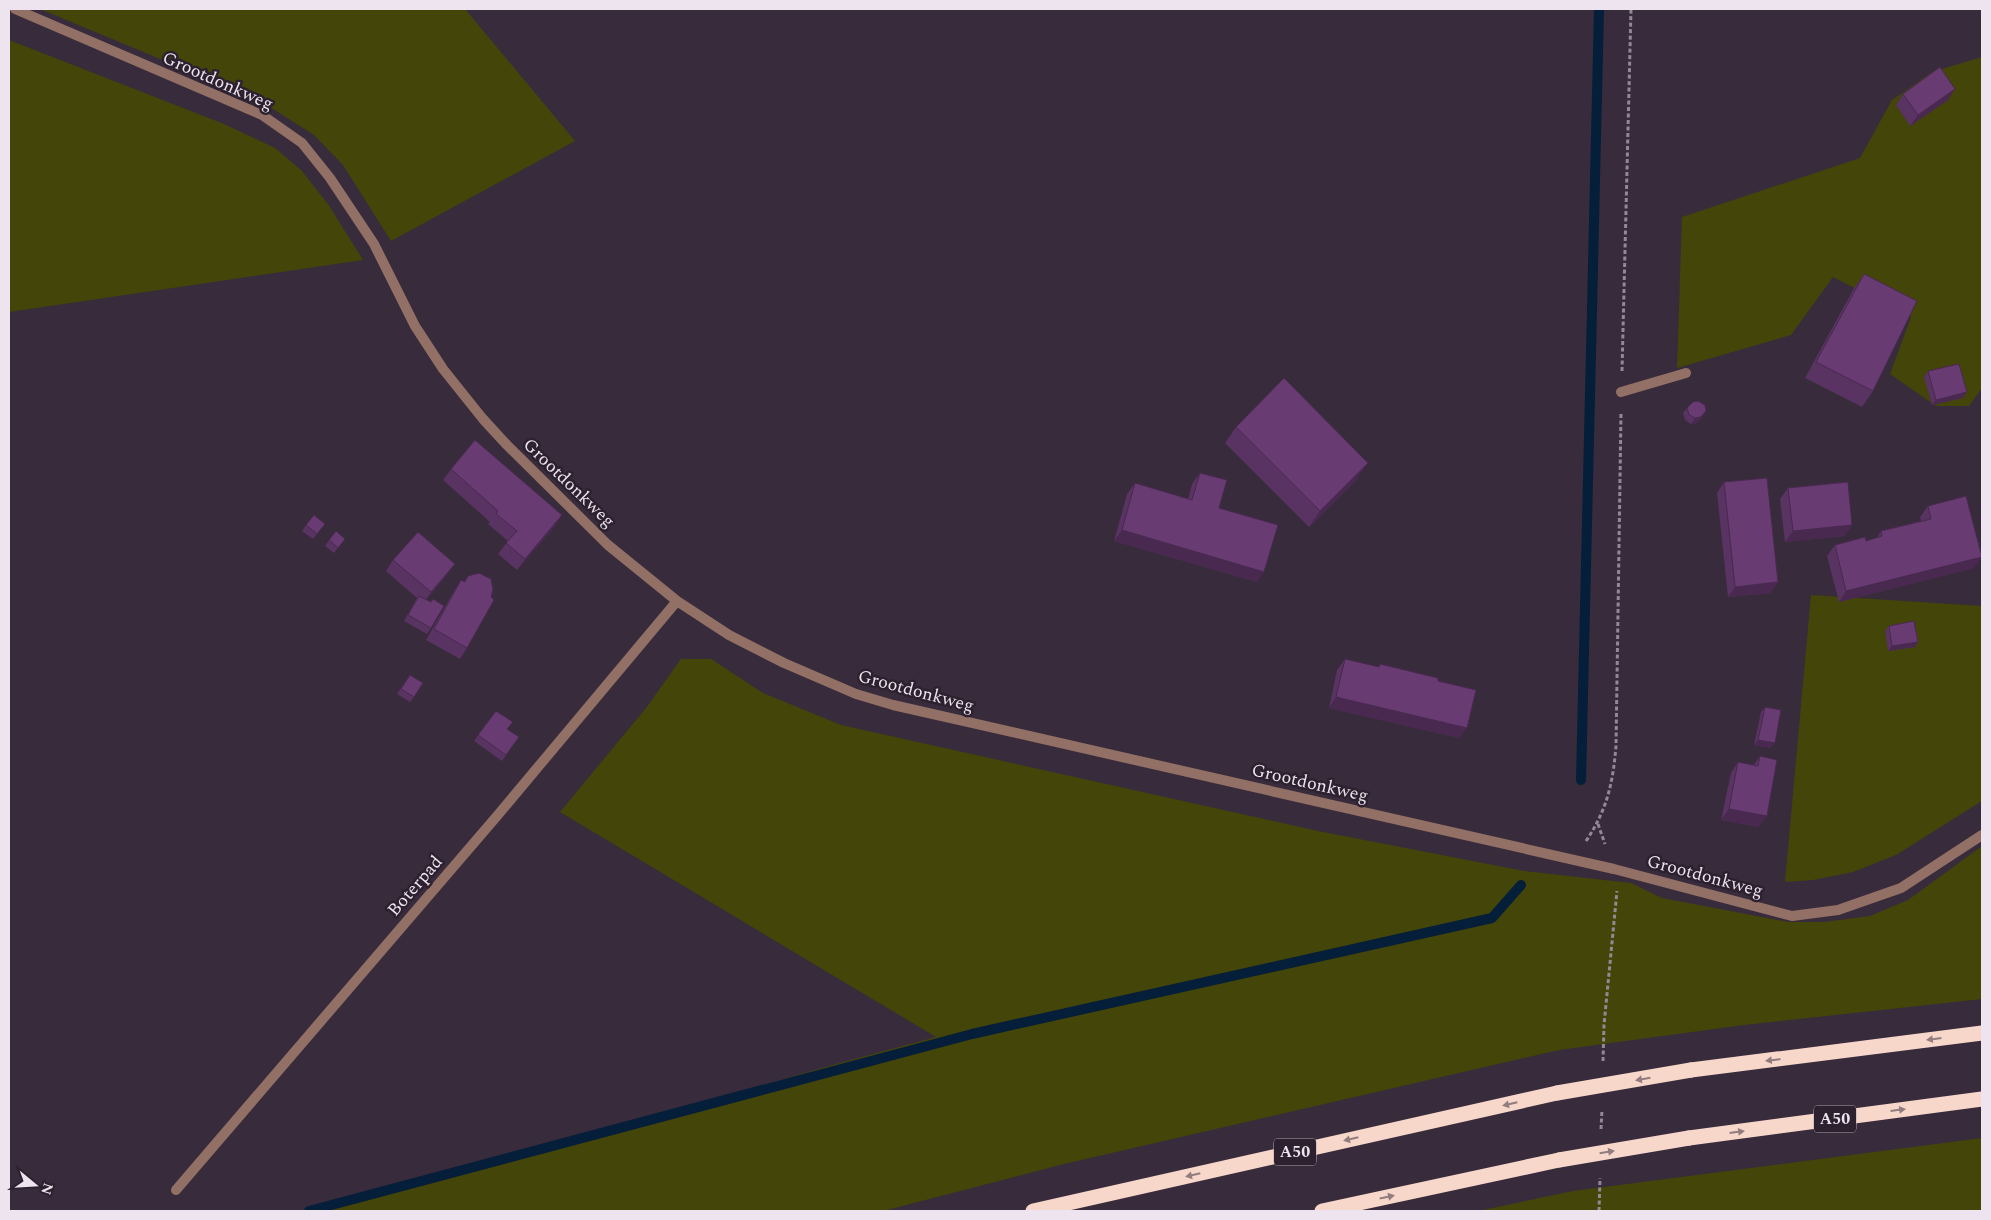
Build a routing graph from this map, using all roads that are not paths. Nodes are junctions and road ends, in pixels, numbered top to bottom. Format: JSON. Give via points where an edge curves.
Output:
{"nodes":[{"id":1,"x":15,"y":9,"type":"edge"},
{"id":2,"x":1686,"y":373,"type":"dead end"},
{"id":3,"x":1620,"y":392,"type":"road end"},
{"id":4,"x":678,"y":601,"type":"junction"},
{"id":5,"x":1982,"y":835,"type":"edge"},
{"id":6,"x":1982,"y":1033,"type":"edge"},
{"id":7,"x":1982,"y":1099,"type":"edge"},
{"id":8,"x":176,"y":1190,"type":"dead end"},
{"id":9,"x":1033,"y":1211,"type":"edge"},
{"id":10,"x":1322,"y":1211,"type":"edge"}],
"edges":[{"from":1,"to":4,"type":"street","name":"Grootdonkweg","via":[[262,115],[302,143],[374,244],[415,326],[443,369],[483,419],[608,545]]},
{"from":2,"to":3,"type":"street"},
{"from":4,"to":5,"type":"street","name":"Grootdonkweg","via":[[766,655],[856,694],[893,706],[1614,869],[1792,916],[1838,910],[1901,888]]},
{"from":4,"to":8,"type":"street","name":"Boterpad"},
{"from":6,"to":9,"type":"highway","number":"A50","one_way":true,"bridge":true,"via":[[1691,1070],[1557,1093]]},
{"from":10,"to":7,"type":"highway","number":"A50","one_way":true,"bridge":true,"via":[[1558,1160],[1689,1138]]}]}
